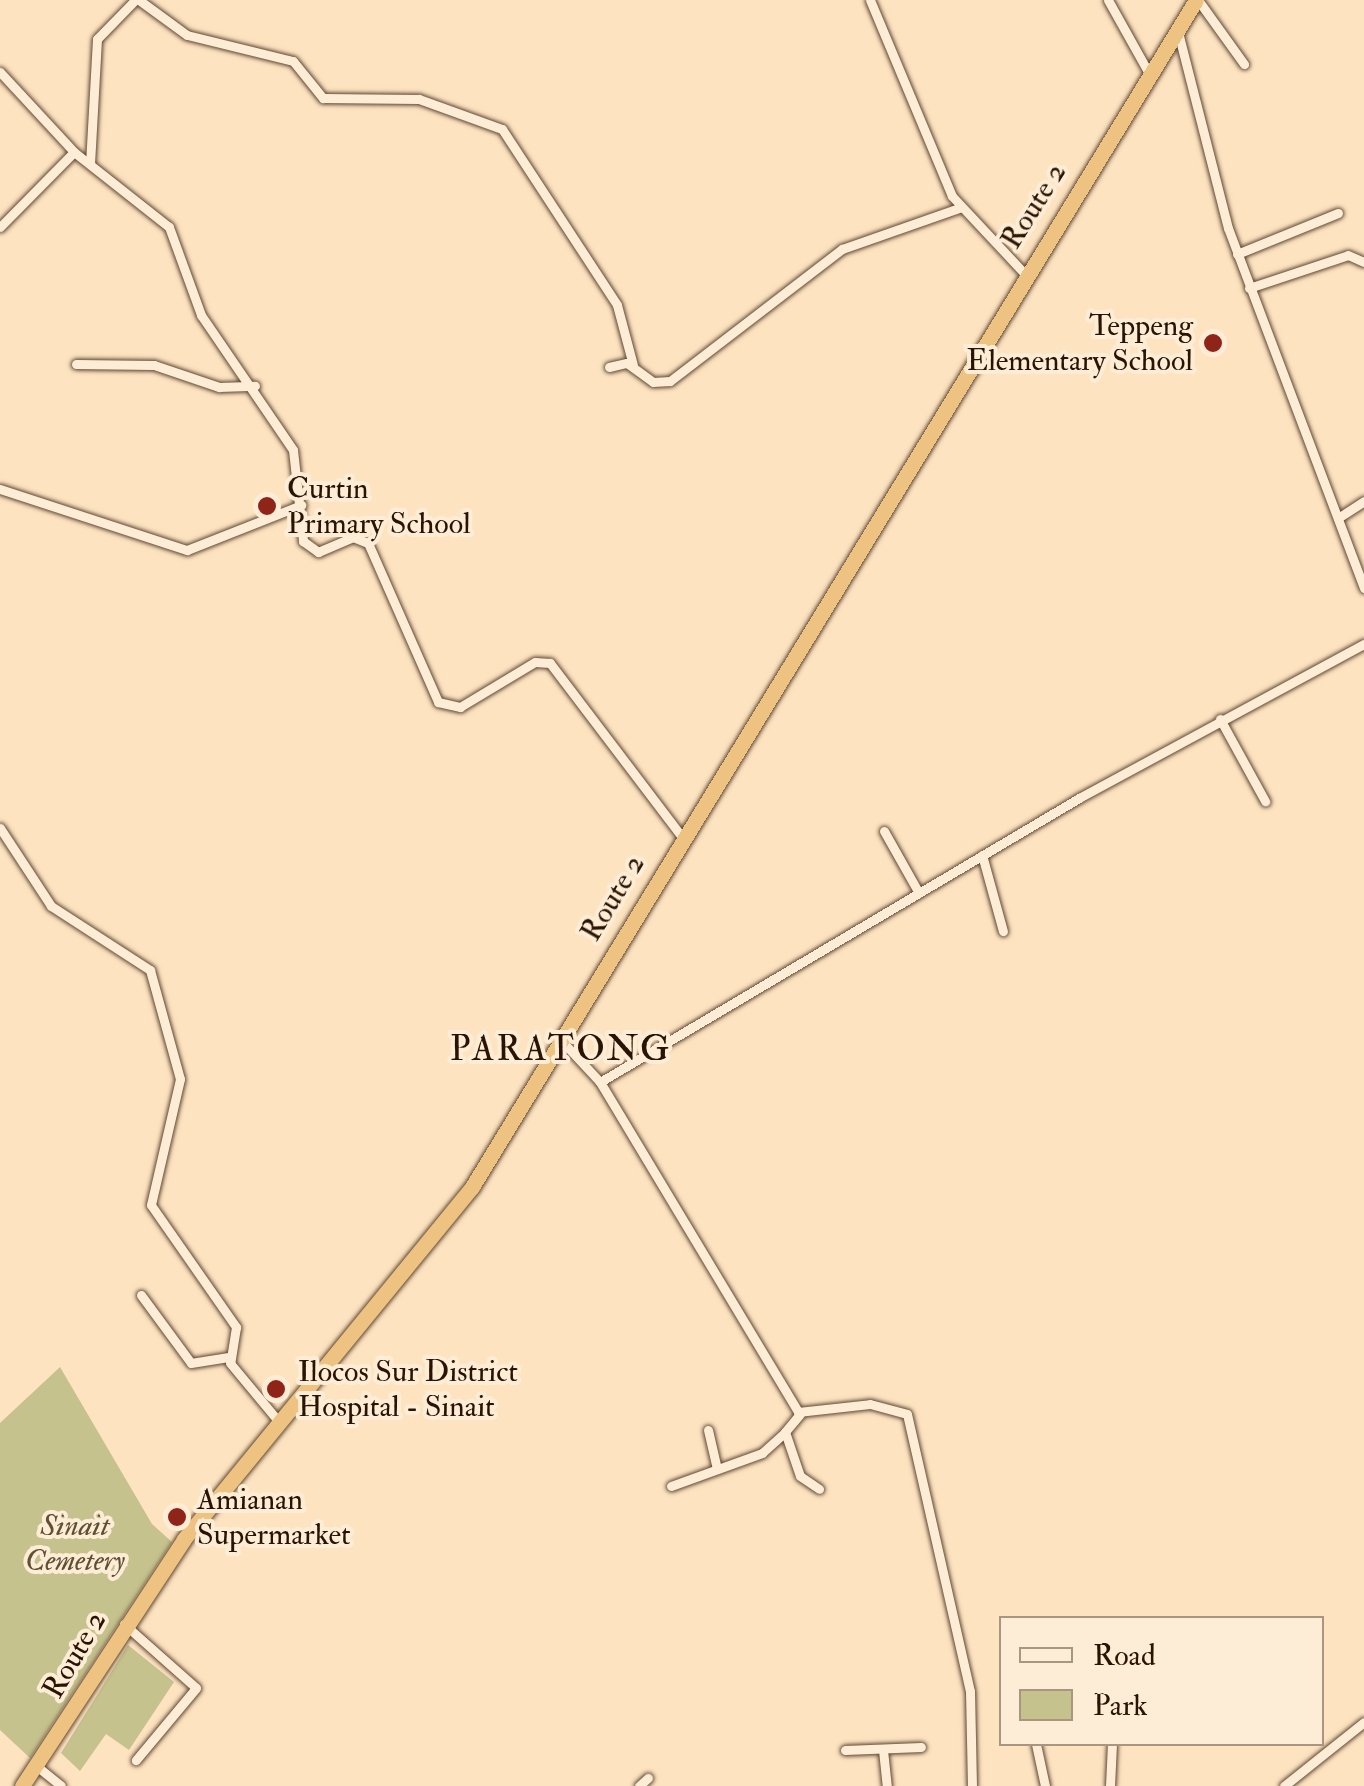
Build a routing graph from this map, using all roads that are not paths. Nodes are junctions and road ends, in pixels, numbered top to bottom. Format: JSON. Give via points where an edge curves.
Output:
{"nodes":[{"id":1,"x":140,"y":0,"type":"edge"},
{"id":2,"x":870,"y":0,"type":"edge"},
{"id":3,"x":1108,"y":0,"type":"edge"},
{"id":4,"x":1197,"y":0,"type":"edge"},
{"id":5,"x":1177,"y":30,"type":"junction"},
{"id":6,"x":1244,"y":64,"type":"dead end"},
{"id":7,"x":0,"y":72,"type":"edge"},
{"id":8,"x":1150,"y":75,"type":"junction"},
{"id":9,"x":74,"y":152,"type":"junction"},
{"id":10,"x":90,"y":164,"type":"junction"},
{"id":11,"x":959,"y":208,"type":"junction"},
{"id":12,"x":1338,"y":212,"type":"dead end"},
{"id":13,"x":0,"y":227,"type":"edge"},
{"id":14,"x":1238,"y":254,"type":"junction"},
{"id":15,"x":1364,"y":262,"type":"edge"},
{"id":16,"x":1024,"y":274,"type":"junction"},
{"id":17,"x":1249,"y":288,"type":"junction"},
{"id":18,"x":76,"y":364,"type":"dead end"},
{"id":19,"x":633,"y":365,"type":"junction"},
{"id":20,"x":609,"y":367,"type":"dead end"},
{"id":21,"x":255,"y":386,"type":"junction"},
{"id":22,"x":0,"y":488,"type":"edge"},
{"id":23,"x":1364,"y":502,"type":"edge"},
{"id":24,"x":301,"y":505,"type":"junction"},
{"id":25,"x":1338,"y":518,"type":"junction"},
{"id":26,"x":1364,"y":544,"type":"edge"},
{"id":27,"x":1352,"y":554,"type":"junction"},
{"id":28,"x":1364,"y":588,"type":"edge"},
{"id":29,"x":1364,"y":644,"type":"edge"},
{"id":30,"x":1220,"y":719,"type":"junction"},
{"id":31,"x":1265,"y":801,"type":"dead end"},
{"id":32,"x":0,"y":828,"type":"edge"},
{"id":33,"x":884,"y":831,"type":"dead end"},
{"id":34,"x":682,"y":837,"type":"junction"},
{"id":35,"x":982,"y":855,"type":"junction"},
{"id":36,"x":919,"y":893,"type":"junction"},
{"id":37,"x":1003,"y":932,"type":"dead end"},
{"id":38,"x":561,"y":1040,"type":"junction"},
{"id":39,"x":600,"y":1082,"type":"junction"},
{"id":40,"x":142,"y":1295,"type":"dead end"},
{"id":41,"x":229,"y":1357,"type":"junction"},
{"id":42,"x":800,"y":1414,"type":"junction"},
{"id":43,"x":280,"y":1424,"type":"junction"},
{"id":44,"x":708,"y":1430,"type":"dead end"},
{"id":45,"x":785,"y":1432,"type":"junction"},
{"id":46,"x":717,"y":1468,"type":"junction"},
{"id":47,"x":671,"y":1486,"type":"dead end"},
{"id":48,"x":818,"y":1489,"type":"dead end"},
{"id":49,"x":124,"y":1624,"type":"junction"},
{"id":50,"x":1364,"y":1722,"type":"edge"},
{"id":51,"x":1036,"y":1746,"type":"edge"},
{"id":52,"x":1112,"y":1746,"type":"edge"},
{"id":53,"x":920,"y":1748,"type":"dead end"},
{"id":54,"x":845,"y":1750,"type":"dead end"},
{"id":55,"x":884,"y":1750,"type":"junction"},
{"id":56,"x":136,"y":1760,"type":"dead end"},
{"id":57,"x":39,"y":1768,"type":"junction"},
{"id":58,"x":22,"y":1786,"type":"edge"},
{"id":59,"x":60,"y":1786,"type":"edge"},
{"id":60,"x":887,"y":1786,"type":"edge"},
{"id":61,"x":972,"y":1786,"type":"edge"},
{"id":62,"x":1045,"y":1786,"type":"edge"},
{"id":63,"x":1110,"y":1786,"type":"edge"},
{"id":64,"x":1284,"y":1786,"type":"edge"}],
"edges":[{"from":1,"to":10,"type":"street","via":[[97,39]]},
{"from":1,"to":19,"type":"street","via":[[187,36],[293,61],[323,98],[420,99],[502,129],[617,305]]},
{"from":2,"to":11,"type":"street"},
{"from":3,"to":8,"type":"street"},
{"from":4,"to":5,"type":"highway","name":"Route 2"},
{"from":4,"to":6,"type":"street"},
{"from":5,"to":8,"type":"highway","name":"Route 2"},
{"from":5,"to":14,"type":"street"},
{"from":7,"to":9,"type":"street"},
{"from":8,"to":16,"type":"highway","name":"Route 2"},
{"from":9,"to":10,"type":"street"},
{"from":9,"to":13,"type":"street"},
{"from":10,"to":21,"type":"street","via":[[169,227],[201,315]]},
{"from":11,"to":16,"type":"street"},
{"from":11,"to":19,"type":"street","via":[[842,249],[670,382],[653,382]]},
{"from":12,"to":14,"type":"street"},
{"from":14,"to":17,"type":"street"},
{"from":15,"to":17,"type":"street","via":[[1348,255]]},
{"from":16,"to":34,"type":"highway","name":"Route 2"},
{"from":17,"to":25,"type":"street"},
{"from":18,"to":21,"type":"street","via":[[154,365],[227,388]]},
{"from":19,"to":20,"type":"street"},
{"from":21,"to":24,"type":"street","via":[[292,450]]},
{"from":22,"to":24,"type":"street","via":[[187,550]]},
{"from":23,"to":25,"type":"street"},
{"from":24,"to":34,"type":"street","via":[[312,550],[354,536],[370,546],[438,702],[460,707],[535,662],[550,663]]},
{"from":25,"to":27,"type":"street"},
{"from":26,"to":27,"type":"street"},
{"from":27,"to":28,"type":"street"},
{"from":29,"to":30,"type":"street"},
{"from":30,"to":31,"type":"street"},
{"from":30,"to":35,"type":"street"},
{"from":32,"to":41,"type":"street","via":[[51,906],[152,976],[180,1079],[150,1205],[236,1327]]},
{"from":33,"to":36,"type":"street"},
{"from":34,"to":38,"type":"highway","name":"Route 2"},
{"from":35,"to":36,"type":"street"},
{"from":35,"to":37,"type":"street"},
{"from":36,"to":39,"type":"street"},
{"from":38,"to":39,"type":"street"},
{"from":38,"to":43,"type":"highway","name":"Route 2","via":[[448,1222]]},
{"from":39,"to":42,"type":"street"},
{"from":40,"to":41,"type":"street","via":[[191,1363]]},
{"from":41,"to":43,"type":"street"},
{"from":42,"to":45,"type":"street"},
{"from":42,"to":61,"type":"street","via":[[870,1404],[907,1414],[970,1691]]},
{"from":43,"to":49,"type":"highway","name":"Route 2"},
{"from":44,"to":46,"type":"street"},
{"from":45,"to":46,"type":"street","via":[[762,1453]]},
{"from":45,"to":48,"type":"street","via":[[800,1476]]},
{"from":46,"to":47,"type":"street"},
{"from":49,"to":56,"type":"street","via":[[196,1688]]},
{"from":49,"to":57,"type":"highway","name":"Route 2"},
{"from":50,"to":64,"type":"street"},
{"from":51,"to":62,"type":"street"},
{"from":52,"to":63,"type":"street"},
{"from":53,"to":55,"type":"street"},
{"from":54,"to":55,"type":"street"},
{"from":55,"to":60,"type":"street"},
{"from":57,"to":58,"type":"highway","name":"Route 2"},
{"from":57,"to":59,"type":"street"}]}
